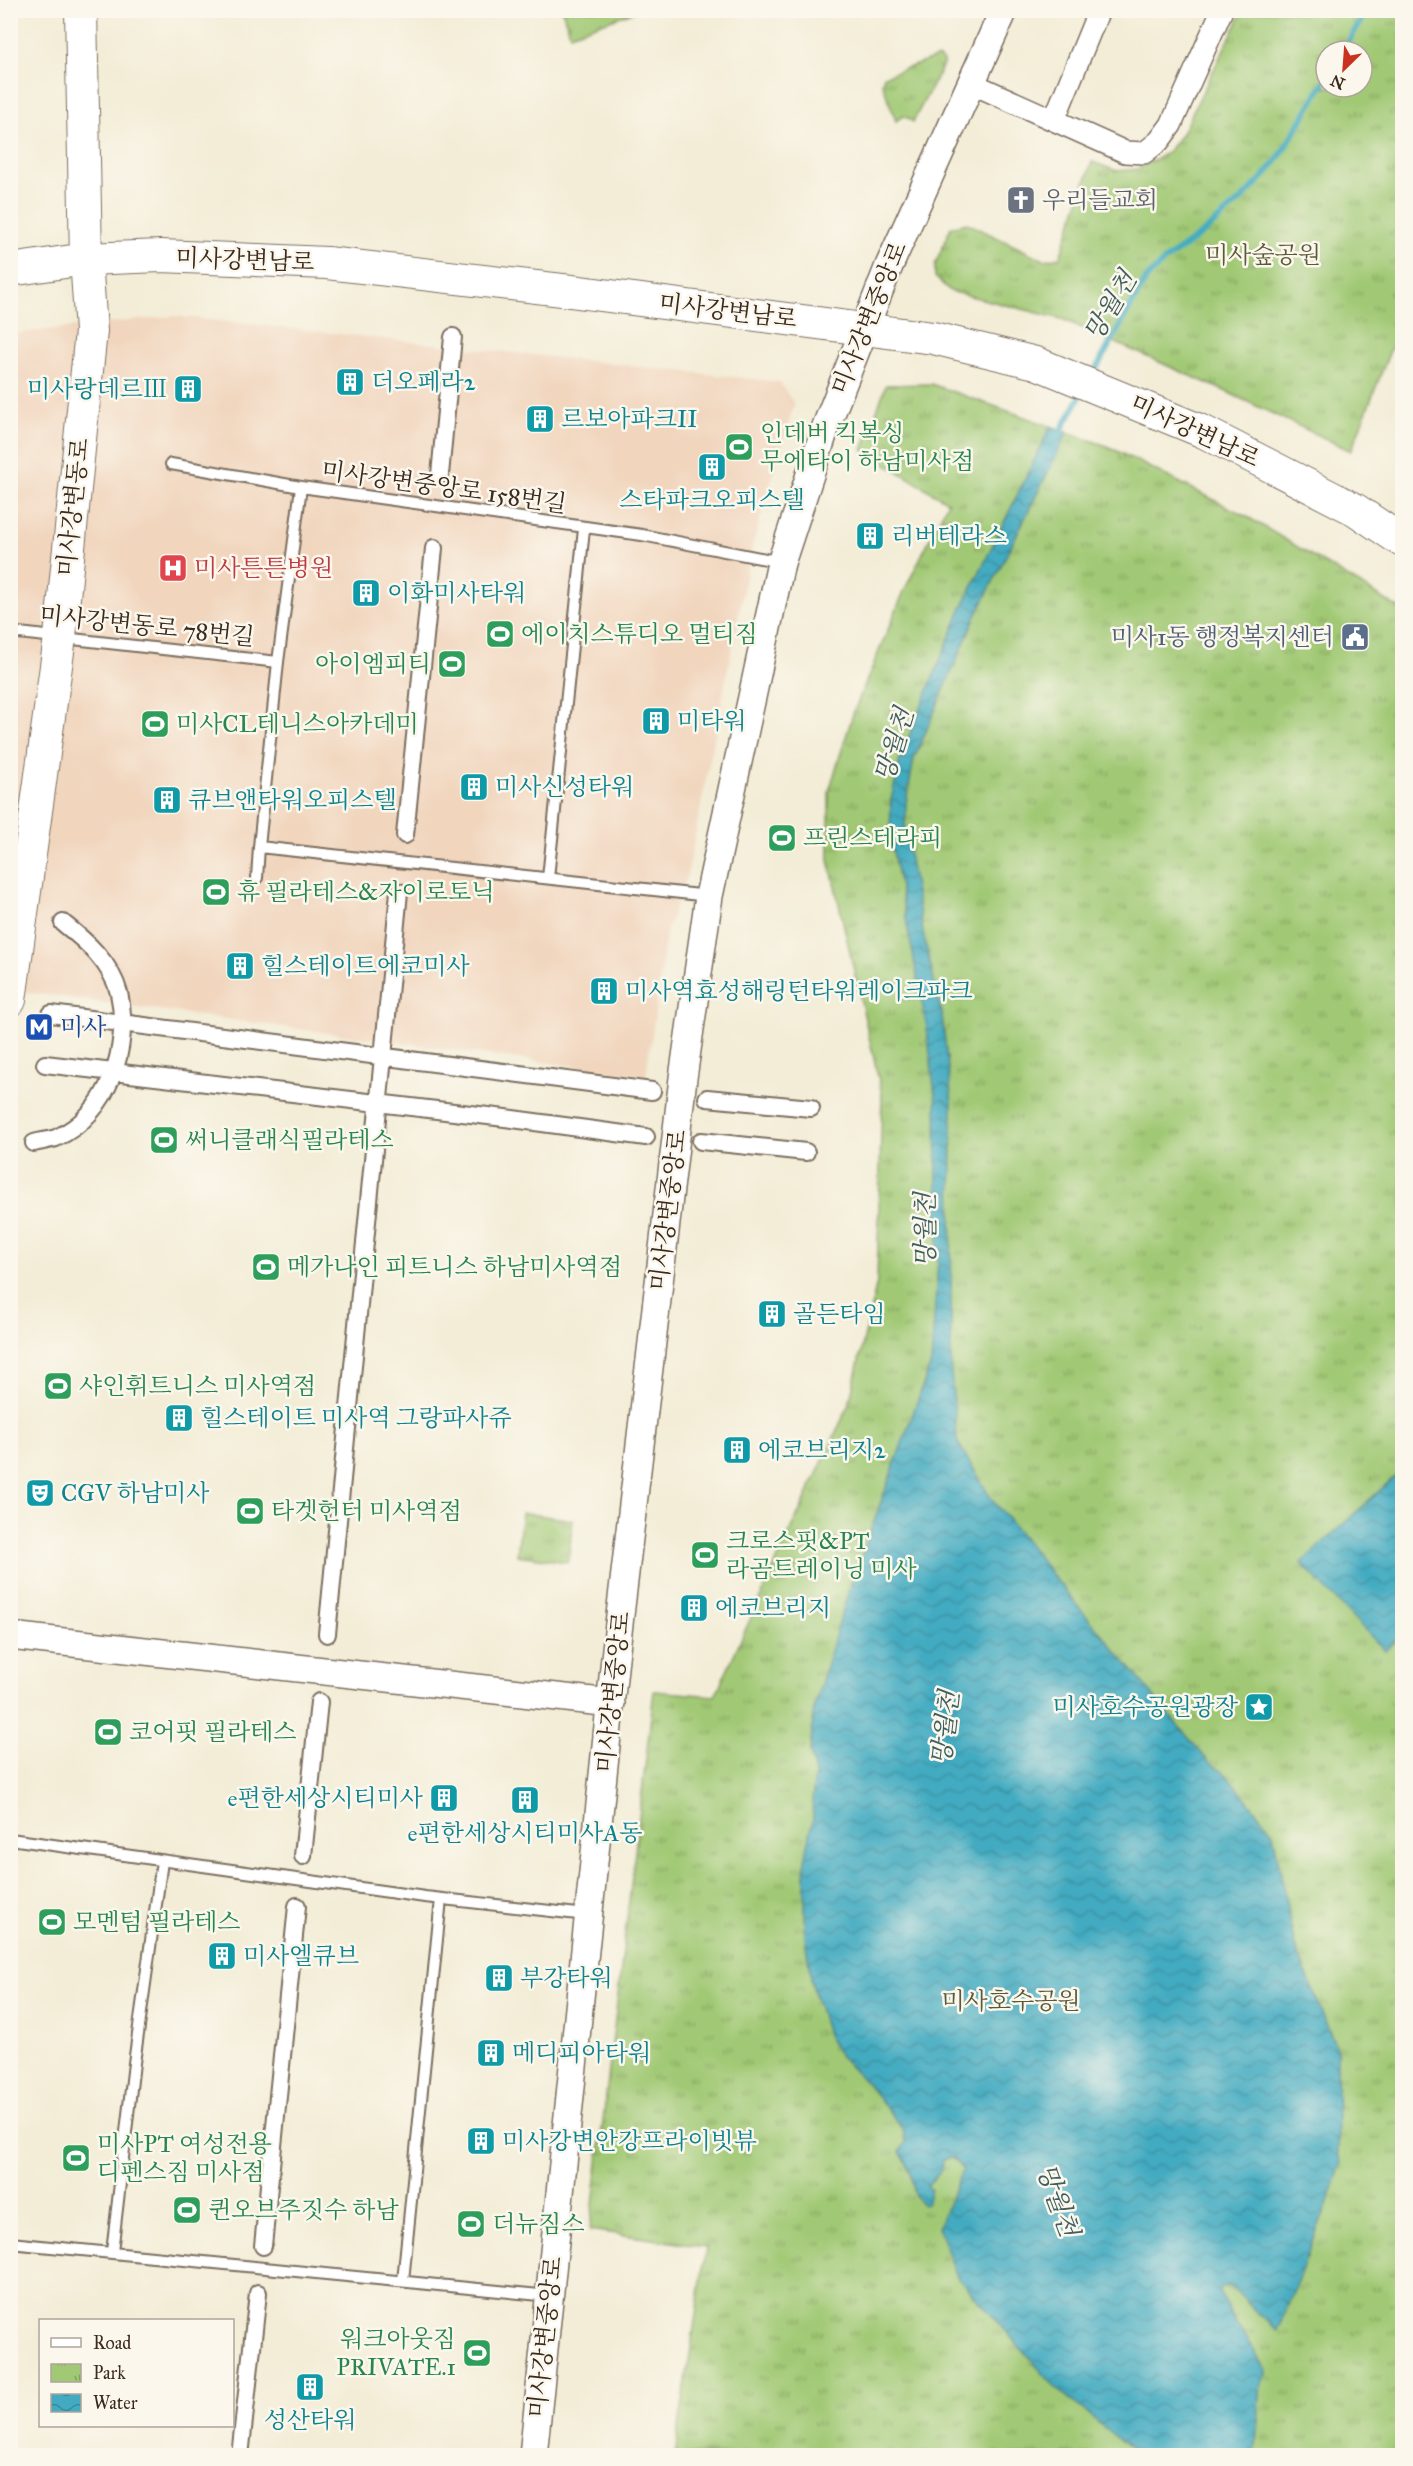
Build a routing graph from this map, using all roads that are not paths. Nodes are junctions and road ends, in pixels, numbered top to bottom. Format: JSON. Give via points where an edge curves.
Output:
{"nodes":[{"id":1,"x":81,"y":10,"type":"edge"},
{"id":2,"x":1004,"y":10,"type":"edge"},
{"id":3,"x":1098,"y":10,"type":"edge"},
{"id":4,"x":1222,"y":10,"type":"edge"},
{"id":5,"x":971,"y":83,"type":"junction"},
{"id":6,"x":1054,"y":120,"type":"junction"},
{"id":7,"x":86,"y":259,"type":"junction"},
{"id":8,"x":10,"y":270,"type":"edge"},
{"id":9,"x":864,"y":328,"type":"junction"},
{"id":10,"x":453,"y":337,"type":"dead end"},
{"id":11,"x":171,"y":464,"type":"dead end"},
{"id":12,"x":440,"y":475,"type":"dead end"},
{"id":13,"x":301,"y":487,"type":"junction"},
{"id":14,"x":584,"y":528,"type":"junction"},
{"id":15,"x":1402,"y":541,"type":"edge"},
{"id":16,"x":434,"y":548,"type":"dead end"},
{"id":17,"x":781,"y":562,"type":"junction"},
{"id":18,"x":10,"y":632,"type":"edge"},
{"id":19,"x":60,"y":637,"type":"junction"},
{"id":20,"x":278,"y":662,"type":"junction"},
{"id":21,"x":405,"y":835,"type":"dead end"},
{"id":22,"x":259,"y":847,"type":"junction"},
{"id":23,"x":257,"y":878,"type":"dead end"},
{"id":24,"x":548,"y":878,"type":"junction"},
{"id":25,"x":399,"y":892,"type":"dead end"},
{"id":26,"x":709,"y":896,"type":"junction"},
{"id":27,"x":63,"y":923,"type":"dead end"},
{"id":28,"x":10,"y":1000,"type":"edge"},
{"id":29,"x":51,"y":1014,"type":"dead end"},
{"id":30,"x":122,"y":1025,"type":"junction"},
{"id":31,"x":384,"y":1058,"type":"junction"},
{"id":32,"x":45,"y":1064,"type":"dead end"},
{"id":33,"x":115,"y":1074,"type":"junction"},
{"id":34,"x":652,"y":1091,"type":"dead end"},
{"id":35,"x":707,"y":1098,"type":"dead end"},
{"id":36,"x":379,"y":1104,"type":"junction"},
{"id":37,"x":811,"y":1108,"type":"dead end"},
{"id":38,"x":646,"y":1137,"type":"dead end"},
{"id":39,"x":701,"y":1141,"type":"dead end"},
{"id":40,"x":34,"y":1143,"type":"dead end"},
{"id":41,"x":806,"y":1152,"type":"dead end"},
{"id":42,"x":327,"y":1634,"type":"dead end"},
{"id":43,"x":10,"y":1636,"type":"edge"},
{"id":44,"x":319,"y":1702,"type":"dead end"},
{"id":45,"x":611,"y":1703,"type":"junction"},
{"id":46,"x":10,"y":1839,"type":"edge"},
{"id":47,"x":303,"y":1856,"type":"dead end"},
{"id":48,"x":162,"y":1862,"type":"junction"},
{"id":49,"x":441,"y":1899,"type":"junction"},
{"id":50,"x":297,"y":1906,"type":"dead end"},
{"id":51,"x":590,"y":1916,"type":"junction"},
{"id":52,"x":10,"y":2243,"type":"edge"},
{"id":53,"x":263,"y":2246,"type":"dead end"},
{"id":54,"x":112,"y":2252,"type":"junction"},
{"id":55,"x":403,"y":2281,"type":"junction"},
{"id":56,"x":258,"y":2293,"type":"dead end"},
{"id":57,"x":550,"y":2296,"type":"junction"},
{"id":58,"x":240,"y":2456,"type":"edge"},
{"id":59,"x":532,"y":2456,"type":"edge"}],
"edges":[{"from":1,"to":7,"type":"main road","name":"미사강변동로"},
{"from":2,"to":5,"type":"street","name":"미사강변중앙로"},
{"from":3,"to":6,"type":"street"},
{"from":4,"to":6,"type":"street","via":[[1172,125],[1144,153],[1125,152]]},
{"from":5,"to":6,"type":"street"},
{"from":5,"to":9,"type":"street","name":"미사강변중앙로"},
{"from":7,"to":8,"type":"main road","name":"미사강변남로"},
{"from":7,"to":9,"type":"main road","name":"미사강변남로","via":[[161,256],[327,263]]},
{"from":7,"to":19,"type":"main road","name":"미사강변동로","via":[[91,331]]},
{"from":9,"to":15,"type":"main road","name":"미사강변남로","via":[[964,344],[1036,363],[1132,401],[1204,432],[1330,496]]},
{"from":9,"to":17,"type":"street","name":"미사강변중앙로"},
{"from":10,"to":12,"type":"street"},
{"from":11,"to":13,"type":"lane"},
{"from":13,"to":14,"type":"lane","name":"미사강변중앙로 158번길"},
{"from":13,"to":20,"type":"lane","name":"미사강변중앙로 158번길"},
{"from":14,"to":17,"type":"lane","name":"미사강변중앙로 158번길"},
{"from":14,"to":24,"type":"lane"},
{"from":16,"to":21,"type":"street"},
{"from":17,"to":26,"type":"street","name":"미사강변중앙로"},
{"from":18,"to":19,"type":"lane","name":"미사강변동로 78번길"},
{"from":19,"to":20,"type":"lane","name":"미사강변동로 78번길"},
{"from":19,"to":28,"type":"main road","name":"미사강변동로"},
{"from":20,"to":22,"type":"lane","name":"미사강변중앙로 158번길"},
{"from":22,"to":23,"type":"lane","name":"미사강변중앙로 158번길"},
{"from":22,"to":24,"type":"lane"},
{"from":24,"to":26,"type":"lane"},
{"from":25,"to":31,"type":"street"},
{"from":26,"to":45,"type":"street","name":"미사강변중앙로","via":[[683,1078]]},
{"from":27,"to":30,"type":"street","via":[[99,954],[118,992]]},
{"from":29,"to":30,"type":"street"},
{"from":30,"to":31,"type":"street"},
{"from":30,"to":33,"type":"street"},
{"from":31,"to":34,"type":"street"},
{"from":31,"to":36,"type":"street"},
{"from":32,"to":33,"type":"street"},
{"from":33,"to":36,"type":"street"},
{"from":33,"to":40,"type":"street","via":[[80,1123],[55,1138]]},
{"from":35,"to":37,"type":"street"},
{"from":36,"to":38,"type":"street"},
{"from":36,"to":42,"type":"street"},
{"from":39,"to":41,"type":"street"},
{"from":43,"to":45,"type":"street"},
{"from":44,"to":47,"type":"street"},
{"from":45,"to":51,"type":"street","name":"미사강변중앙로"},
{"from":46,"to":48,"type":"lane"},
{"from":48,"to":49,"type":"lane"},
{"from":48,"to":54,"type":"lane"},
{"from":49,"to":51,"type":"lane"},
{"from":49,"to":55,"type":"lane"},
{"from":50,"to":53,"type":"street"},
{"from":51,"to":57,"type":"street","name":"미사강변중앙로"},
{"from":52,"to":54,"type":"lane"},
{"from":54,"to":55,"type":"lane"},
{"from":55,"to":57,"type":"lane"},
{"from":56,"to":58,"type":"street"},
{"from":57,"to":59,"type":"street","name":"미사강변중앙로"}]}
